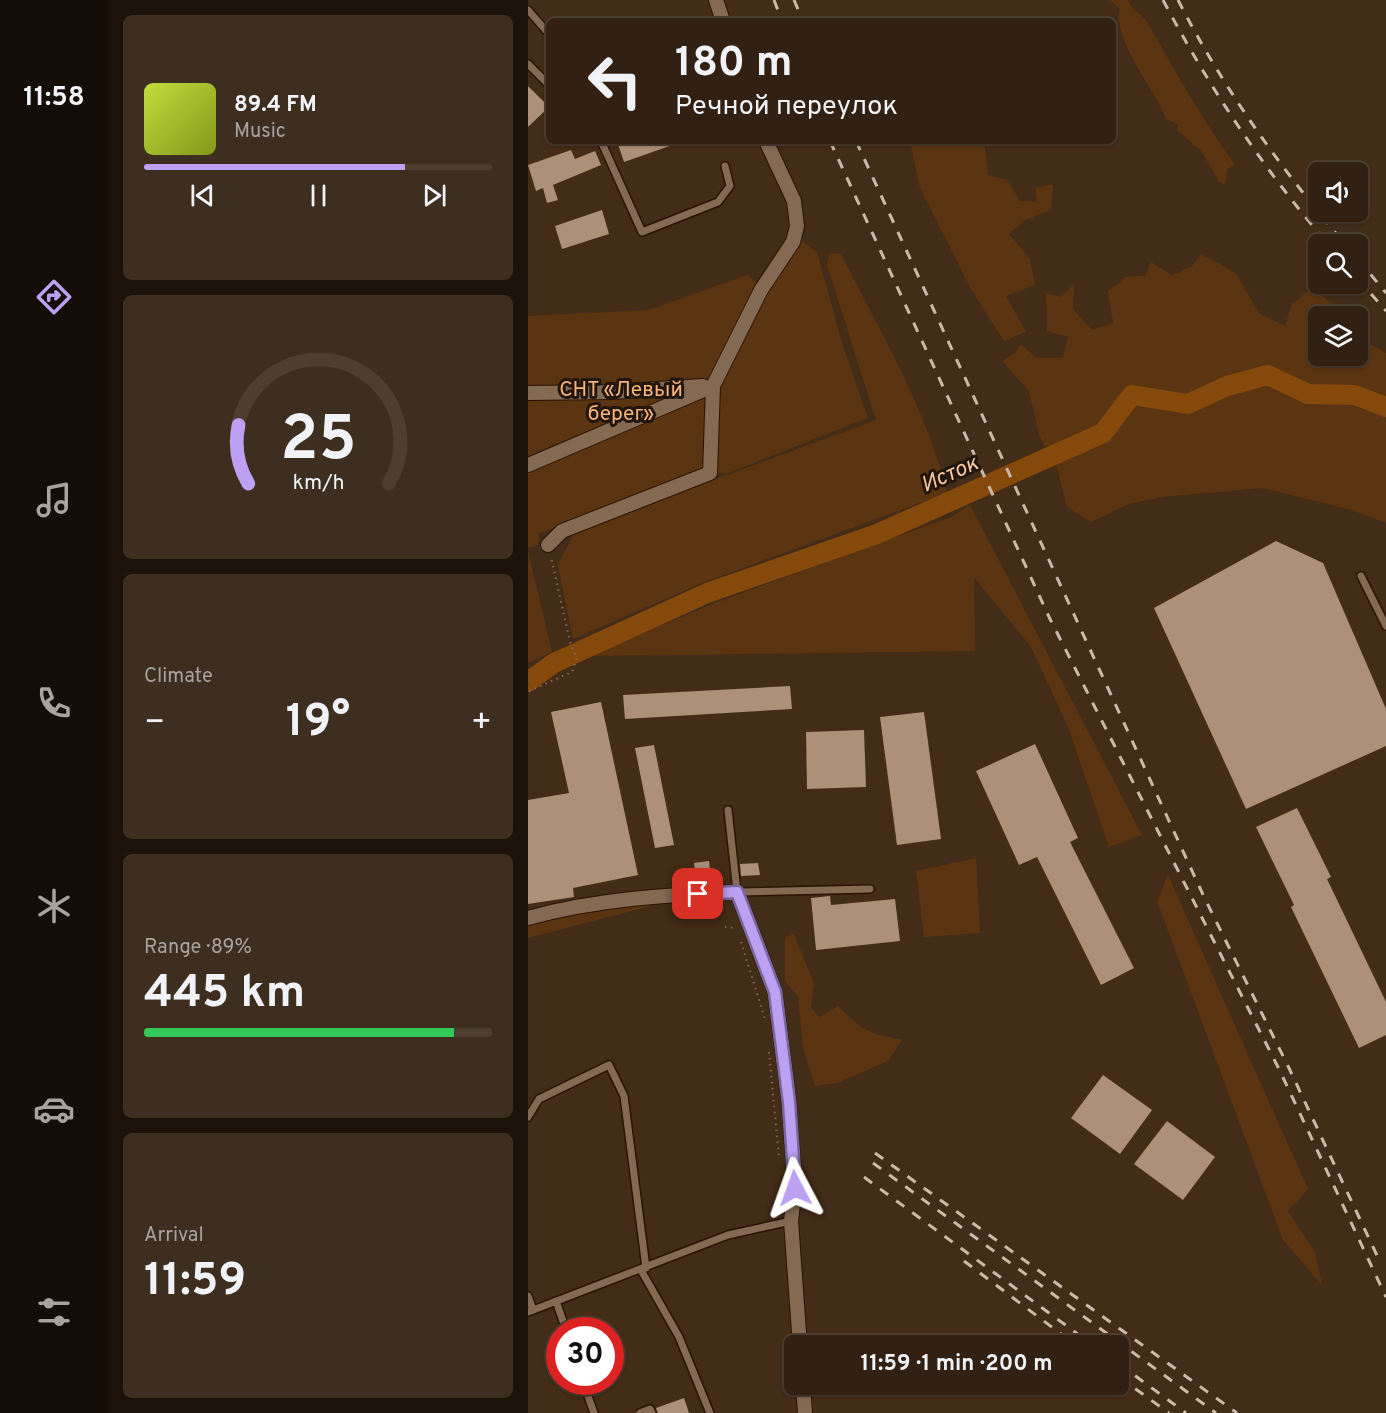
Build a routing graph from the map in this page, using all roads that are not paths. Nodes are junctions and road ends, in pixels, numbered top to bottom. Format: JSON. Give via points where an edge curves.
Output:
{"nodes":[{"id":1,"x":716,"y":0,"type":"edge"},
{"id":2,"x":528,"y":10,"type":"edge"},
{"id":3,"x":722,"y":18,"type":"edge"},
{"id":4,"x":546,"y":31,"type":"edge"},
{"id":5,"x":528,"y":64,"type":"edge"},
{"id":6,"x":546,"y":82,"type":"edge"},
{"id":7,"x":602,"y":144,"type":"edge"},
{"id":8,"x":767,"y":144,"type":"edge"},
{"id":9,"x":725,"y":166,"type":"dead end"},
{"id":10,"x":713,"y":386,"type":"junction"},
{"id":11,"x":528,"y":393,"type":"edge"},
{"id":12,"x":528,"y":465,"type":"edge"},
{"id":13,"x":548,"y":545,"type":"road end"},
{"id":14,"x":1361,"y":576,"type":"dead end"},
{"id":15,"x":1386,"y":626,"type":"edge"},
{"id":16,"x":728,"y":810,"type":"dead end"},
{"id":17,"x":870,"y":889,"type":"dead end"},
{"id":18,"x":737,"y":892,"type":"junction"},
{"id":19,"x":528,"y":918,"type":"edge"},
{"id":20,"x":528,"y":1117,"type":"edge"},
{"id":21,"x":791,"y":1221,"type":"junction"},
{"id":22,"x":643,"y":1269,"type":"junction"},
{"id":23,"x":528,"y":1296,"type":"edge"},
{"id":24,"x":556,"y":1301,"type":"junction"},
{"id":25,"x":531,"y":1311,"type":"edge"},
{"id":26,"x":562,"y":1317,"type":"edge"},
{"id":27,"x":799,"y":1335,"type":"edge"},
{"id":28,"x":588,"y":1395,"type":"edge"},
{"id":29,"x":804,"y":1395,"type":"edge"},
{"id":30,"x":594,"y":1413,"type":"edge"},
{"id":31,"x":640,"y":1413,"type":"edge"},
{"id":32,"x":652,"y":1413,"type":"edge"},
{"id":33,"x":710,"y":1413,"type":"edge"},
{"id":34,"x":805,"y":1413,"type":"edge"}],
"edges":[{"from":1,"to":3,"type":"street"},
{"from":2,"to":4,"type":"lane"},
{"from":5,"to":6,"type":"lane"},
{"from":7,"to":9,"type":"lane","via":[[642,232],[718,202],[730,186]]},
{"from":8,"to":10,"type":"street","via":[[794,201],[797,226],[793,242],[761,290]]},
{"from":10,"to":11,"type":"street"},
{"from":10,"to":12,"type":"street"},
{"from":10,"to":13,"type":"street","via":[[710,473],[562,531]]},
{"from":14,"to":15,"type":"lane"},
{"from":16,"to":18,"type":"lane"},
{"from":17,"to":18,"type":"lane"},
{"from":18,"to":19,"type":"street","via":[[663,895],[574,906]]},
{"from":18,"to":21,"type":"street","via":[[775,992],[789,1102],[795,1188]]},
{"from":20,"to":22,"type":"lane","via":[[539,1099],[609,1065],[624,1096]]},
{"from":21,"to":22,"type":"lane","via":[[728,1235]]},
{"from":21,"to":27,"type":"street"},
{"from":22,"to":24,"type":"lane"},
{"from":22,"to":33,"type":"lane","via":[[679,1337]]},
{"from":23,"to":25,"type":"lane"},
{"from":24,"to":25,"type":"lane"},
{"from":24,"to":26,"type":"lane"},
{"from":28,"to":30,"type":"lane"},
{"from":29,"to":34,"type":"street"},
{"from":31,"to":32,"type":"lane","via":[[650,1409]]}]}
